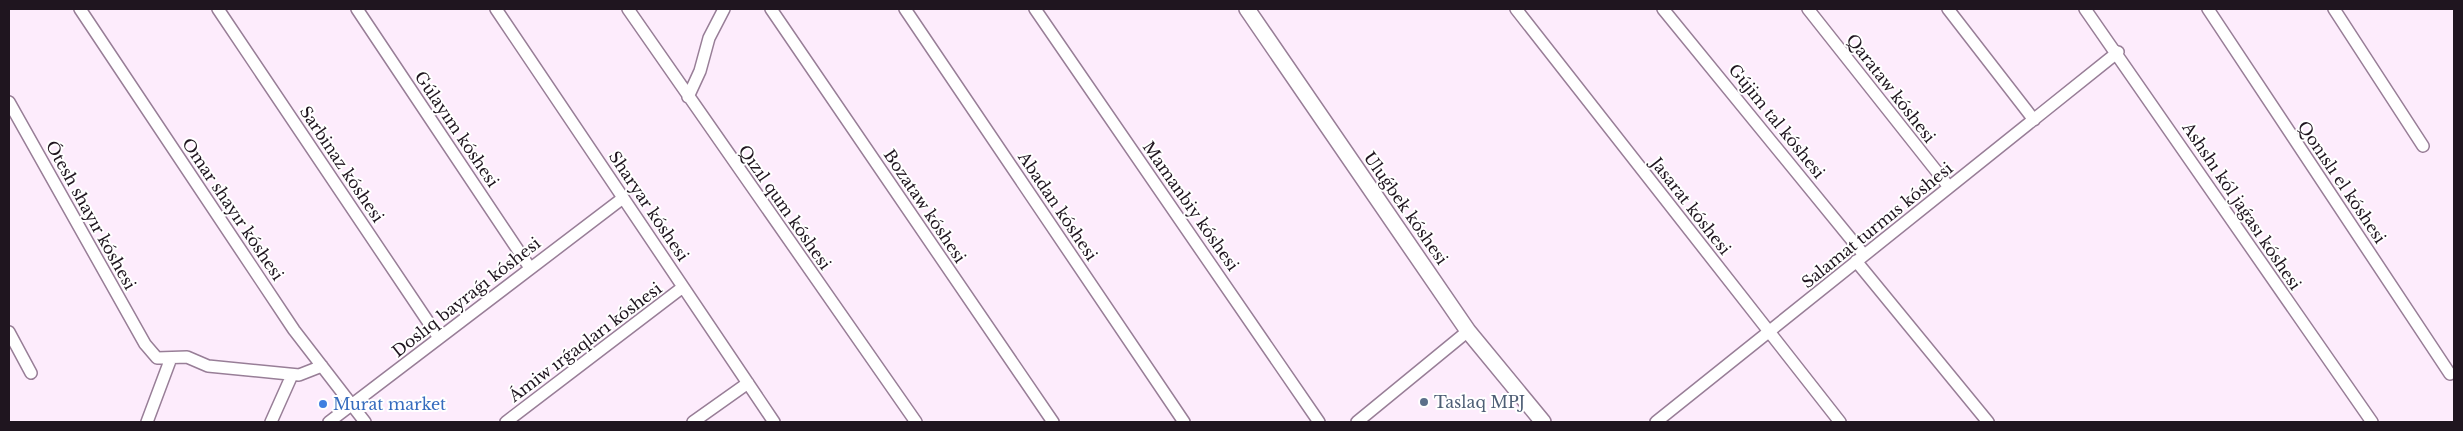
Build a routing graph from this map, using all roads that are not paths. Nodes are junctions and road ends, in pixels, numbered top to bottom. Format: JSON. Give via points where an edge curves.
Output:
{"nodes":[{"id":1,"x":80,"y":9,"type":"edge"},
{"id":2,"x":218,"y":9,"type":"edge"},
{"id":3,"x":357,"y":9,"type":"edge"},
{"id":4,"x":496,"y":9,"type":"edge"},
{"id":5,"x":628,"y":9,"type":"edge"},
{"id":6,"x":724,"y":9,"type":"edge"},
{"id":7,"x":771,"y":9,"type":"edge"},
{"id":8,"x":905,"y":9,"type":"edge"},
{"id":9,"x":1035,"y":9,"type":"edge"},
{"id":10,"x":1247,"y":9,"type":"edge"},
{"id":11,"x":1516,"y":9,"type":"edge"},
{"id":12,"x":1663,"y":9,"type":"edge"},
{"id":13,"x":1808,"y":9,"type":"edge"},
{"id":14,"x":1948,"y":9,"type":"edge"},
{"id":15,"x":2086,"y":9,"type":"edge"},
{"id":16,"x":2208,"y":9,"type":"edge"},
{"id":17,"x":2334,"y":9,"type":"edge"},
{"id":18,"x":2118,"y":52,"type":"junction"},
{"id":19,"x":688,"y":97,"type":"junction"},
{"id":20,"x":9,"y":102,"type":"edge"},
{"id":21,"x":2034,"y":120,"type":"junction"},
{"id":22,"x":2423,"y":146,"type":"dead end"},
{"id":23,"x":1949,"y":187,"type":"junction"},
{"id":24,"x":623,"y":198,"type":"junction"},
{"id":25,"x":1860,"y":258,"type":"junction"},
{"id":26,"x":530,"y":268,"type":"junction"},
{"id":27,"x":683,"y":286,"type":"junction"},
{"id":28,"x":1468,"y":330,"type":"junction"},
{"id":29,"x":9,"y":332,"type":"edge"},
{"id":30,"x":1768,"y":332,"type":"junction"},
{"id":31,"x":439,"y":338,"type":"junction"},
{"id":32,"x":171,"y":358,"type":"junction"},
{"id":33,"x":322,"y":366,"type":"junction"},
{"id":34,"x":31,"y":373,"type":"dead end"},
{"id":35,"x":292,"y":374,"type":"junction"},
{"id":36,"x":2450,"y":374,"type":"dead end"},
{"id":37,"x":748,"y":383,"type":"junction"},
{"id":38,"x":352,"y":405,"type":"junction"},
{"id":39,"x":147,"y":422,"type":"edge"},
{"id":40,"x":271,"y":422,"type":"edge"},
{"id":41,"x":329,"y":422,"type":"edge"},
{"id":42,"x":365,"y":422,"type":"edge"},
{"id":43,"x":506,"y":422,"type":"edge"},
{"id":44,"x":693,"y":422,"type":"edge"},
{"id":45,"x":774,"y":422,"type":"edge"},
{"id":46,"x":916,"y":422,"type":"edge"},
{"id":47,"x":1053,"y":422,"type":"edge"},
{"id":48,"x":1184,"y":422,"type":"edge"},
{"id":49,"x":1319,"y":422,"type":"edge"},
{"id":50,"x":1358,"y":422,"type":"edge"},
{"id":51,"x":1543,"y":422,"type":"edge"},
{"id":52,"x":1656,"y":422,"type":"edge"},
{"id":53,"x":1840,"y":422,"type":"edge"},
{"id":54,"x":1988,"y":422,"type":"edge"},
{"id":55,"x":2372,"y":422,"type":"edge"}],
"edges":[{"from":1,"to":33,"type":"street","name":"Omar shayır kóshesi","via":[[288,321]]},
{"from":2,"to":31,"type":"street","name":"Sarbinaz kóshesi"},
{"from":3,"to":26,"type":"street","name":"Gúlayım kóshesi"},
{"from":4,"to":24,"type":"street","name":"Sharyar kóshesi"},
{"from":5,"to":19,"type":"street","name":"Qızıl qum kóshesi"},
{"from":6,"to":19,"type":"street","via":[[709,38],[700,71]]},
{"from":7,"to":47,"type":"street","name":"Bozataw kóshesi"},
{"from":8,"to":48,"type":"street","name":"Abadan kóshesi"},
{"from":9,"to":49,"type":"street","name":"Mamanbiy kóshesi"},
{"from":10,"to":28,"type":"street","name":"Uluǵbek kóshesi"},
{"from":11,"to":30,"type":"street","name":"Jasarat kóshesi"},
{"from":12,"to":25,"type":"street","name":"Gújim tal kóshesi"},
{"from":13,"to":23,"type":"street","name":"Qarataw kóshesi"},
{"from":14,"to":21,"type":"street"},
{"from":15,"to":18,"type":"street","name":"Ashshı kól jaǵası kóshesi"},
{"from":16,"to":36,"type":"street","name":"Qonıslı el kóshesi"},
{"from":17,"to":22,"type":"street"},
{"from":18,"to":21,"type":"street","name":"Salamat turmıs kóshesi"},
{"from":18,"to":55,"type":"street","name":"Ashshı kól jaǵası kóshesi"},
{"from":19,"to":46,"type":"street","name":"Qızıl qum kóshesi"},
{"from":20,"to":32,"type":"street","name":"Ótesh shayır kóshesi","via":[[145,344],[157,358]]},
{"from":21,"to":23,"type":"street","name":"Salamat turmıs kóshesi"},
{"from":23,"to":25,"type":"street","name":"Salamat turmıs kóshesi"},
{"from":24,"to":26,"type":"street","name":"Doslıq bayraǵı kóshesi"},
{"from":24,"to":27,"type":"street","name":"Sharyar kóshesi"},
{"from":25,"to":30,"type":"street","name":"Salamat turmıs kóshesi"},
{"from":25,"to":54,"type":"street","name":"Gújim tal kóshesi"},
{"from":26,"to":31,"type":"street","name":"Doslıq bayraǵı kóshesi"},
{"from":27,"to":37,"type":"street","name":"Sharyar kóshesi"},
{"from":27,"to":43,"type":"street","name":"Ámiw ırǵaqları kóshesi"},
{"from":28,"to":50,"type":"street"},
{"from":28,"to":51,"type":"street","name":"Uluǵbek kóshesi"},
{"from":29,"to":34,"type":"street"},
{"from":30,"to":52,"type":"street","name":"Salamat turmıs kóshesi"},
{"from":30,"to":53,"type":"street","name":"Jasarat kóshesi"},
{"from":31,"to":38,"type":"street","name":"Doslıq bayraǵı kóshesi"},
{"from":32,"to":35,"type":"street","via":[[187,357],[208,366],[243,371]]},
{"from":32,"to":39,"type":"street"},
{"from":33,"to":35,"type":"street","via":[[298,375]]},
{"from":33,"to":38,"type":"street","name":"Omar shayır kóshesi"},
{"from":35,"to":40,"type":"street"},
{"from":37,"to":44,"type":"street"},
{"from":37,"to":45,"type":"street","name":"Sharyar kóshesi"},
{"from":38,"to":41,"type":"street","name":"Doslıq bayraǵı kóshesi"},
{"from":38,"to":42,"type":"street","name":"Omar shayır kóshesi"}]}
